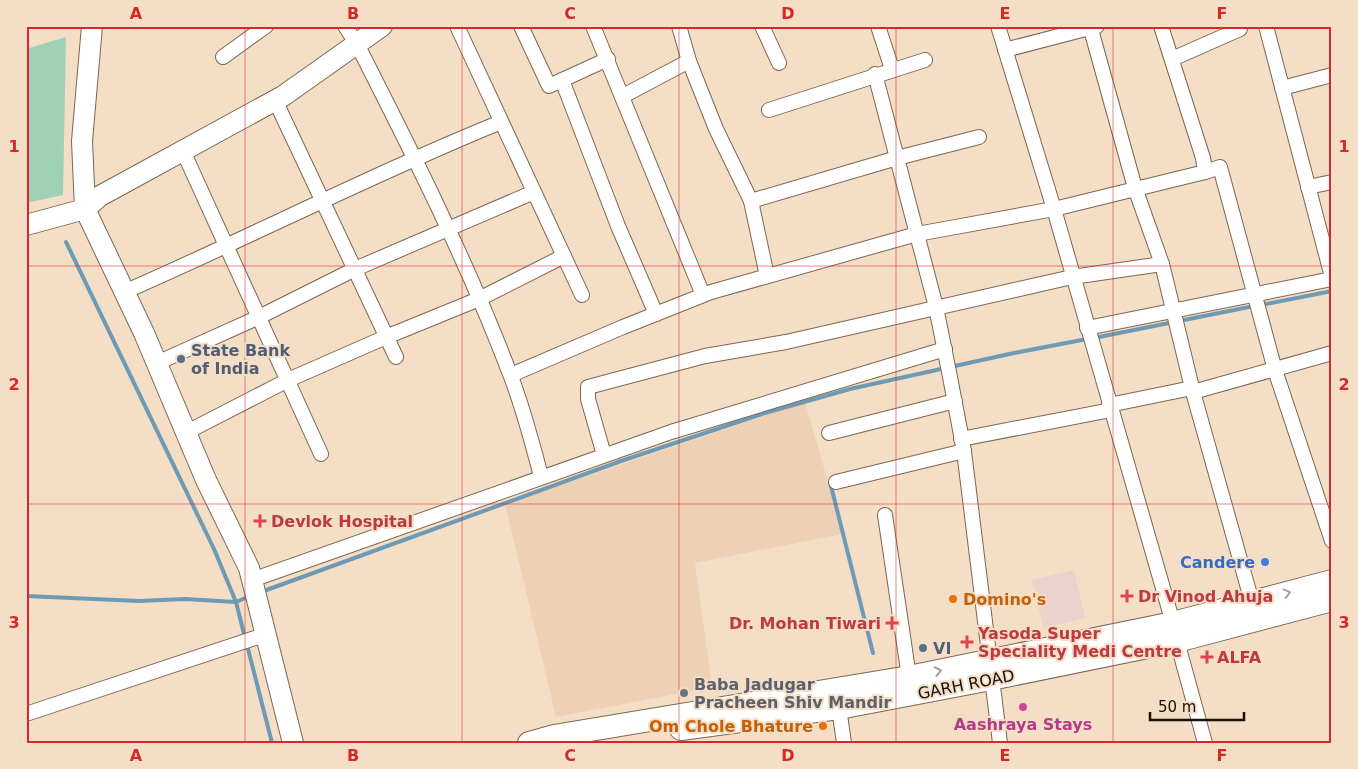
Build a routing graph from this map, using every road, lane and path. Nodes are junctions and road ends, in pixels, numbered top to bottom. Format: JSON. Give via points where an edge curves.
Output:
{"nodes":[{"id":1,"x":92,"y":26,"type":"edge"},
{"id":2,"x":266,"y":26,"type":"edge"},
{"id":3,"x":346,"y":26,"type":"edge"},
{"id":4,"x":382,"y":26,"type":"edge"},
{"id":5,"x":457,"y":26,"type":"edge"},
{"id":6,"x":521,"y":26,"type":"edge"},
{"id":7,"x":593,"y":26,"type":"edge"},
{"id":8,"x":679,"y":26,"type":"edge"},
{"id":9,"x":762,"y":26,"type":"edge"},
{"id":10,"x":878,"y":26,"type":"edge"},
{"id":11,"x":998,"y":26,"type":"edge"},
{"id":12,"x":1161,"y":26,"type":"edge"},
{"id":13,"x":1266,"y":26,"type":"edge"},
{"id":14,"x":1092,"y":27,"type":"edge"},
{"id":15,"x":1244,"y":27,"type":"edge"},
{"id":16,"x":357,"y":44,"type":"junction"},
{"id":17,"x":1005,"y":50,"type":"junction"},
{"id":18,"x":222,"y":57,"type":"dead end"},
{"id":19,"x":608,"y":58,"type":"junction"},
{"id":20,"x":1172,"y":59,"type":"junction"},
{"id":21,"x":925,"y":60,"type":"dead end"},
{"id":22,"x":689,"y":61,"type":"junction"},
{"id":23,"x":779,"y":63,"type":"dead end"},
{"id":24,"x":892,"y":69,"type":"junction"},
{"id":25,"x":875,"y":74,"type":"junction"},
{"id":26,"x":1332,"y":75,"type":"edge"},
{"id":27,"x":562,"y":80,"type":"junction"},
{"id":28,"x":1282,"y":88,"type":"junction"},
{"id":29,"x":623,"y":96,"type":"junction"},
{"id":30,"x":275,"y":100,"type":"junction"},
{"id":31,"x":769,"y":110,"type":"dead end"},
{"id":32,"x":501,"y":122,"type":"junction"},
{"id":33,"x":979,"y":137,"type":"dead end"},
{"id":34,"x":183,"y":151,"type":"junction"},
{"id":35,"x":414,"y":157,"type":"junction"},
{"id":36,"x":897,"y":158,"type":"junction"},
{"id":37,"x":1205,"y":172,"type":"junction"},
{"id":38,"x":1332,"y":182,"type":"edge"},
{"id":39,"x":1308,"y":187,"type":"junction"},
{"id":40,"x":1135,"y":188,"type":"junction"},
{"id":41,"x":534,"y":192,"type":"junction"},
{"id":42,"x":324,"y":201,"type":"junction"},
{"id":43,"x":751,"y":201,"type":"junction"},
{"id":44,"x":84,"y":208,"type":"junction"},
{"id":45,"x":1054,"y":209,"type":"junction"},
{"id":46,"x":26,"y":224,"type":"edge"},
{"id":47,"x":449,"y":230,"type":"junction"},
{"id":48,"x":917,"y":234,"type":"junction"},
{"id":49,"x":1328,"y":246,"type":"edge"},
{"id":50,"x":227,"y":247,"type":"junction"},
{"id":51,"x":564,"y":256,"type":"junction"},
{"id":52,"x":1162,"y":264,"type":"junction"},
{"id":53,"x":355,"y":268,"type":"junction"},
{"id":54,"x":767,"y":276,"type":"junction"},
{"id":55,"x":1072,"y":276,"type":"junction"},
{"id":56,"x":1332,"y":278,"type":"edge"},
{"id":57,"x":124,"y":292,"type":"junction"},
{"id":58,"x":582,"y":294,"type":"dead end"},
{"id":59,"x":704,"y":295,"type":"junction"},
{"id":60,"x":1255,"y":295,"type":"junction"},
{"id":61,"x":479,"y":299,"type":"junction"},
{"id":62,"x":936,"y":307,"type":"junction"},
{"id":63,"x":1174,"y":312,"type":"junction"},
{"id":64,"x":656,"y":314,"type":"junction"},
{"id":65,"x":258,"y":317,"type":"junction"},
{"id":66,"x":1087,"y":328,"type":"junction"},
{"id":67,"x":386,"y":337,"type":"junction"},
{"id":68,"x":1332,"y":353,"type":"edge"},
{"id":69,"x":945,"y":354,"type":"junction"},
{"id":70,"x":396,"y":357,"type":"dead end"},
{"id":71,"x":157,"y":362,"type":"junction"},
{"id":72,"x":1275,"y":370,"type":"junction"},
{"id":73,"x":511,"y":375,"type":"junction"},
{"id":74,"x":288,"y":380,"type":"junction"},
{"id":75,"x":1193,"y":390,"type":"junction"},
{"id":76,"x":954,"y":402,"type":"junction"},
{"id":77,"x":1110,"y":407,"type":"junction"},
{"id":78,"x":187,"y":432,"type":"junction"},
{"id":79,"x":830,"y":433,"type":"dead end"},
{"id":80,"x":962,"y":445,"type":"junction"},
{"id":81,"x":321,"y":454,"type":"dead end"},
{"id":82,"x":604,"y":455,"type":"junction"},
{"id":83,"x":541,"y":476,"type":"junction"},
{"id":84,"x":836,"y":482,"type":"dead end"},
{"id":85,"x":885,"y":515,"type":"dead end"},
{"id":86,"x":1332,"y":541,"type":"edge"},
{"id":87,"x":252,"y":580,"type":"junction"},
{"id":88,"x":1332,"y":581,"type":"edge"},
{"id":89,"x":1332,"y":600,"type":"edge"},
{"id":90,"x":1252,"y":602,"type":"junction"},
{"id":91,"x":1213,"y":622,"type":"junction"},
{"id":92,"x":1175,"y":632,"type":"junction"},
{"id":93,"x":267,"y":634,"type":"junction"},
{"id":94,"x":989,"y":670,"type":"junction"},
{"id":95,"x":909,"y":677,"type":"junction"},
{"id":96,"x":837,"y":698,"type":"junction"},
{"id":97,"x":26,"y":714,"type":"edge"},
{"id":98,"x":555,"y":739,"type":"edge"},
{"id":99,"x":293,"y":743,"type":"edge"},
{"id":100,"x":529,"y":743,"type":"edge"},
{"id":101,"x":596,"y":743,"type":"edge"},
{"id":102,"x":844,"y":743,"type":"edge"},
{"id":103,"x":1000,"y":743,"type":"edge"},
{"id":104,"x":1205,"y":743,"type":"edge"}],
"edges":[{"from":1,"to":44,"type":"street","via":[[82,141]]},
{"from":2,"to":18,"type":"street"},
{"from":3,"to":16,"type":"street"},
{"from":4,"to":16,"type":"street"},
{"from":5,"to":32,"type":"street"},
{"from":6,"to":27,"type":"street","via":[[549,86]]},
{"from":7,"to":19,"type":"street"},
{"from":8,"to":22,"type":"street"},
{"from":9,"to":23,"type":"street"},
{"from":10,"to":24,"type":"street"},
{"from":11,"to":17,"type":"street"},
{"from":12,"to":20,"type":"street"},
{"from":13,"to":28,"type":"street"},
{"from":14,"to":17,"type":"street"},
{"from":14,"to":40,"type":"street"},
{"from":15,"to":20,"type":"street"},
{"from":16,"to":30,"type":"street"},
{"from":16,"to":35,"type":"street"},
{"from":17,"to":45,"type":"street"},
{"from":19,"to":27,"type":"street"},
{"from":19,"to":29,"type":"street"},
{"from":20,"to":37,"type":"street"},
{"from":21,"to":24,"type":"street"},
{"from":22,"to":29,"type":"street"},
{"from":22,"to":43,"type":"street"},
{"from":24,"to":25,"type":"street"},
{"from":25,"to":31,"type":"street"},
{"from":25,"to":36,"type":"street"},
{"from":26,"to":28,"type":"street"},
{"from":27,"to":64,"type":"street"},
{"from":28,"to":39,"type":"street"},
{"from":29,"to":59,"type":"street"},
{"from":30,"to":34,"type":"street"},
{"from":30,"to":42,"type":"street"},
{"from":32,"to":35,"type":"street"},
{"from":32,"to":41,"type":"street"},
{"from":33,"to":36,"type":"street"},
{"from":34,"to":44,"type":"street"},
{"from":34,"to":50,"type":"street"},
{"from":35,"to":42,"type":"street"},
{"from":35,"to":47,"type":"street"},
{"from":36,"to":43,"type":"street"},
{"from":36,"to":48,"type":"street"},
{"from":37,"to":40,"type":"street"},
{"from":37,"to":60,"type":"street","via":[[1220,167]]},
{"from":38,"to":39,"type":"street"},
{"from":39,"to":49,"type":"street"},
{"from":40,"to":45,"type":"street"},
{"from":40,"to":52,"type":"street"},
{"from":41,"to":47,"type":"street"},
{"from":41,"to":51,"type":"street"},
{"from":42,"to":50,"type":"street"},
{"from":42,"to":53,"type":"street"},
{"from":43,"to":54,"type":"street"},
{"from":44,"to":46,"type":"street"},
{"from":44,"to":57,"type":"street"},
{"from":45,"to":48,"type":"street"},
{"from":45,"to":55,"type":"street"},
{"from":47,"to":53,"type":"street"},
{"from":47,"to":61,"type":"street"},
{"from":48,"to":54,"type":"street"},
{"from":48,"to":62,"type":"street"},
{"from":49,"to":56,"type":"street"},
{"from":50,"to":57,"type":"street"},
{"from":50,"to":65,"type":"street"},
{"from":51,"to":58,"type":"street"},
{"from":51,"to":61,"type":"street"},
{"from":52,"to":55,"type":"street"},
{"from":52,"to":63,"type":"street"},
{"from":53,"to":65,"type":"street"},
{"from":53,"to":67,"type":"street"},
{"from":54,"to":59,"type":"street"},
{"from":55,"to":62,"type":"street"},
{"from":55,"to":66,"type":"street"},
{"from":56,"to":60,"type":"street"},
{"from":57,"to":71,"type":"street"},
{"from":59,"to":64,"type":"street"},
{"from":60,"to":63,"type":"street"},
{"from":60,"to":72,"type":"street"},
{"from":61,"to":67,"type":"street"},
{"from":61,"to":73,"type":"street"},
{"from":62,"to":69,"type":"street"},
{"from":62,"to":82,"type":"street","via":[[786,342],[705,356],[588,387],[588,398]]},
{"from":63,"to":66,"type":"street"},
{"from":63,"to":75,"type":"street"},
{"from":64,"to":73,"type":"street"},
{"from":65,"to":71,"type":"street"},
{"from":65,"to":74,"type":"street"},
{"from":66,"to":77,"type":"street"},
{"from":67,"to":70,"type":"street"},
{"from":67,"to":74,"type":"street"},
{"from":68,"to":72,"type":"street"},
{"from":69,"to":76,"type":"street"},
{"from":69,"to":82,"type":"street","via":[[671,432]]},
{"from":71,"to":78,"type":"street"},
{"from":72,"to":75,"type":"street"},
{"from":72,"to":86,"type":"street"},
{"from":73,"to":83,"type":"street"},
{"from":74,"to":78,"type":"street"},
{"from":74,"to":81,"type":"street"},
{"from":75,"to":77,"type":"street"},
{"from":75,"to":90,"type":"street"},
{"from":76,"to":79,"type":"street"},
{"from":76,"to":80,"type":"street"},
{"from":77,"to":80,"type":"street"},
{"from":77,"to":92,"type":"street"},
{"from":78,"to":87,"type":"street"},
{"from":80,"to":84,"type":"street"},
{"from":80,"to":94,"type":"street"},
{"from":82,"to":83,"type":"street"},
{"from":83,"to":87,"type":"street"},
{"from":85,"to":95,"type":"street"},
{"from":87,"to":93,"type":"street"},
{"from":90,"to":88,"type":"main road","name":"GARH ROAD","one_way":true},
{"from":89,"to":91,"type":"main road","name":"GARH ROAD"},
{"from":90,"to":91,"type":"main road","name":"GARH ROAD"},
{"from":91,"to":92,"type":"main road","name":"GARH ROAD"},
{"from":92,"to":94,"type":"main road","name":"GARH ROAD"},
{"from":92,"to":104,"type":"street"},
{"from":93,"to":97,"type":"street"},
{"from":93,"to":99,"type":"street"},
{"from":95,"to":94,"type":"main road","name":"GARH ROAD","one_way":true},
{"from":94,"to":96,"type":"main road","name":"GARH ROAD"},
{"from":94,"to":103,"type":"street"},
{"from":95,"to":96,"type":"main road","name":"GARH ROAD"},
{"from":96,"to":98,"type":"main road","name":"GARH ROAD"},
{"from":96,"to":101,"type":"main road","name":"GARH ROAD"},
{"from":96,"to":102,"type":"street"},
{"from":98,"to":100,"type":"main road","name":"GARH ROAD"}]}
